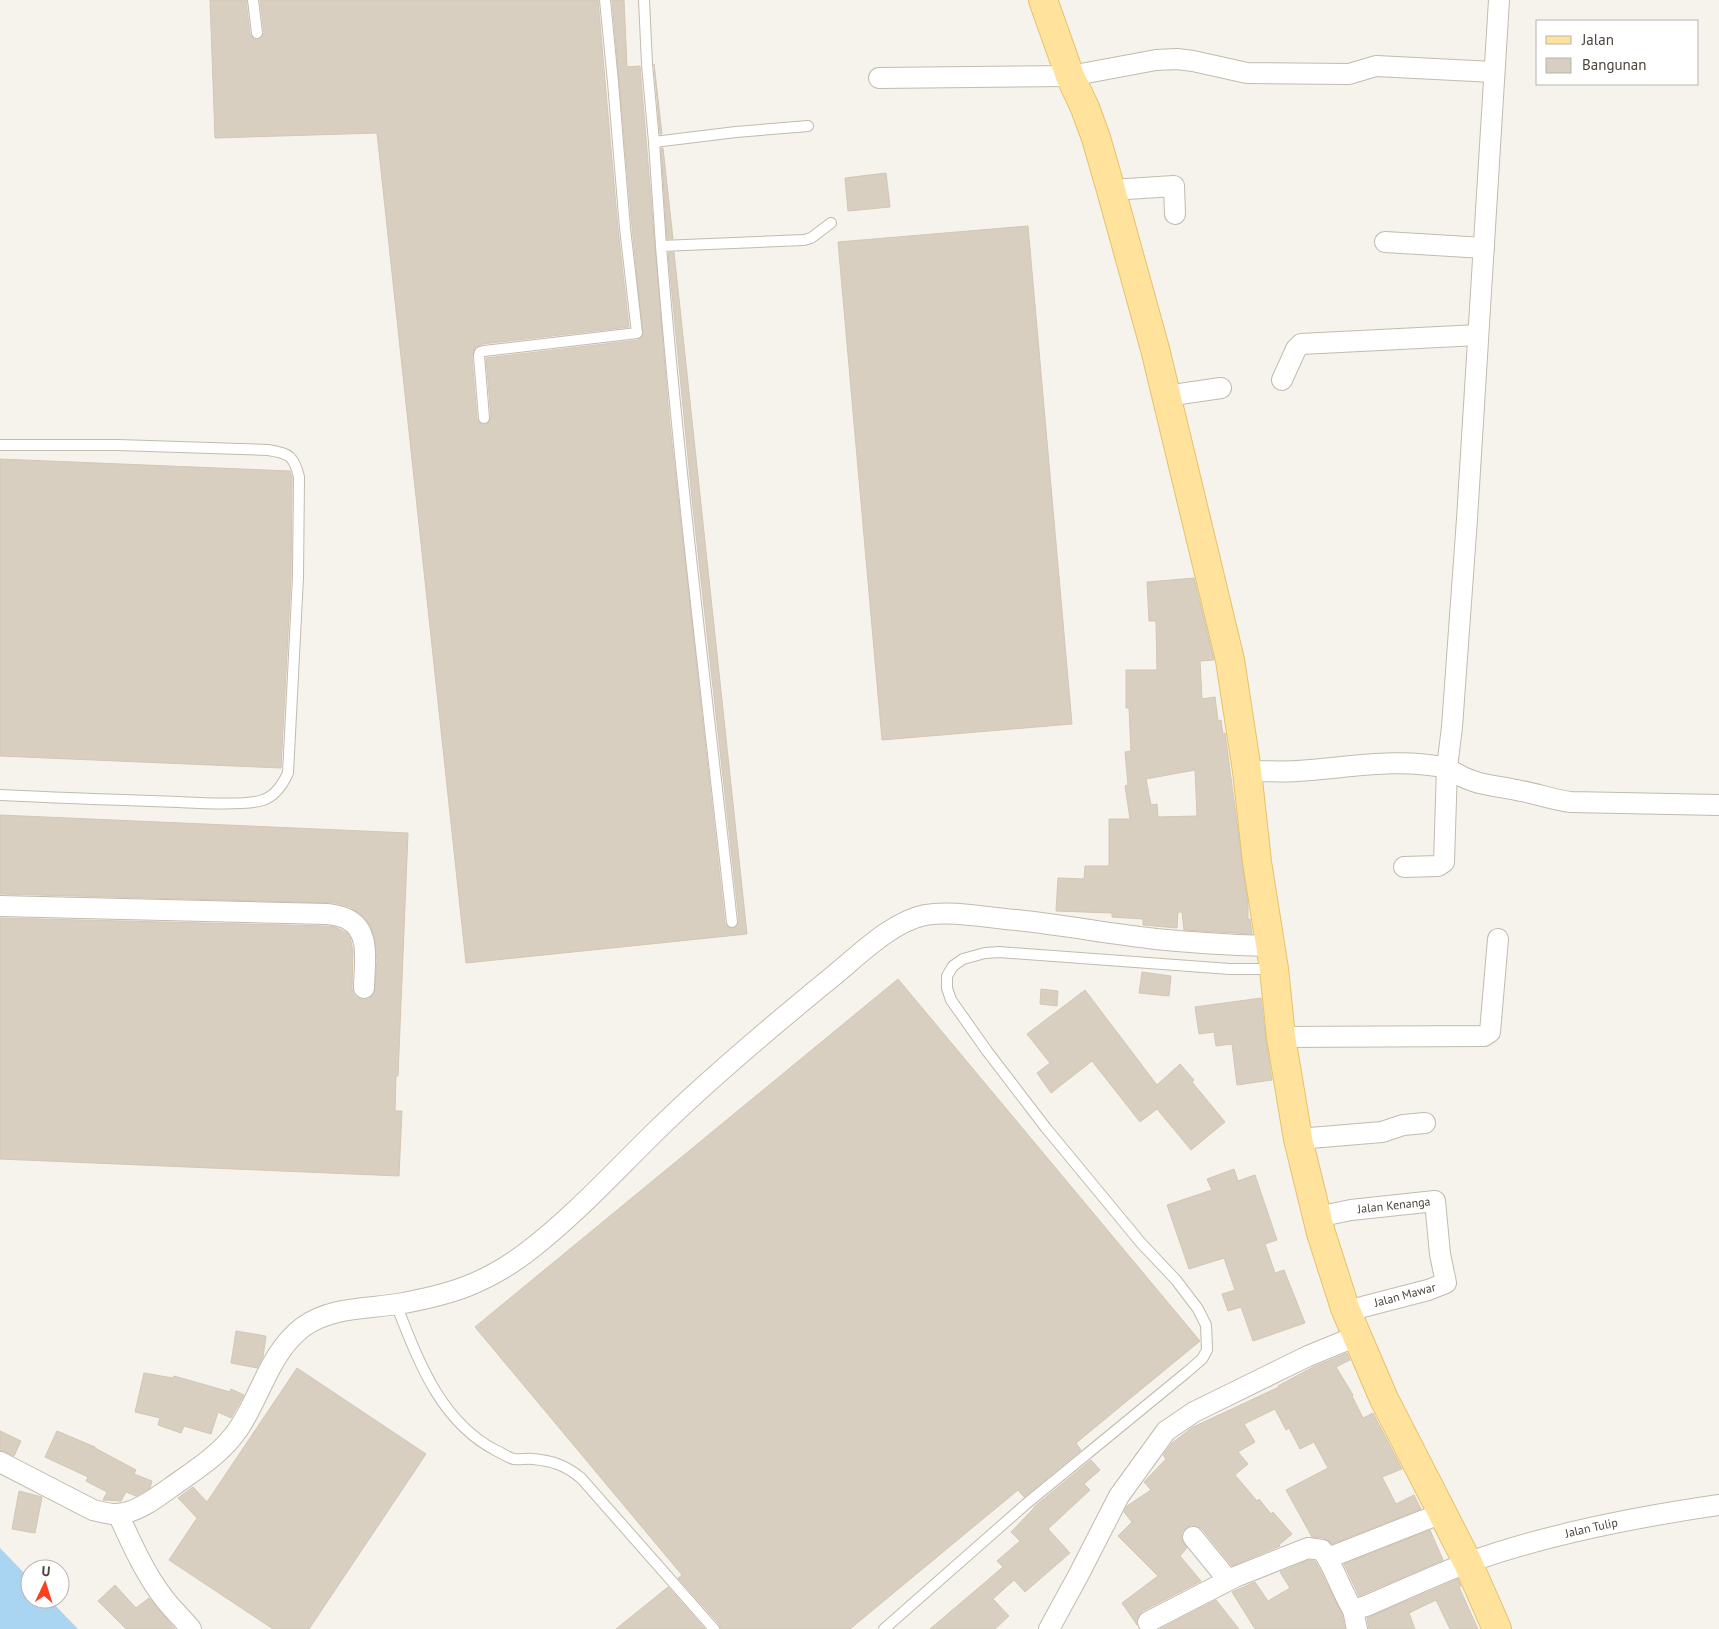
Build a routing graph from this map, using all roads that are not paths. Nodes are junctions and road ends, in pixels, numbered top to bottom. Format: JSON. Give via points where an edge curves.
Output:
{"nodes":[{"id":1,"x":253,"y":0,"type":"edge"},
{"id":2,"x":604,"y":0,"type":"edge"},
{"id":3,"x":644,"y":0,"type":"edge"},
{"id":4,"x":1043,"y":0,"type":"edge"},
{"id":5,"x":1499,"y":0,"type":"edge"},
{"id":6,"x":257,"y":33,"type":"dead end"},
{"id":7,"x":1494,"y":72,"type":"junction"},
{"id":8,"x":1070,"y":76,"type":"junction"},
{"id":9,"x":879,"y":78,"type":"dead end"},
{"id":10,"x":808,"y":126,"type":"dead end"},
{"id":11,"x":654,"y":142,"type":"junction"},
{"id":12,"x":1111,"y":190,"type":"junction"},
{"id":13,"x":1175,"y":214,"type":"dead end"},
{"id":14,"x":831,"y":223,"type":"dead end"},
{"id":15,"x":1385,"y":242,"type":"dead end"},
{"id":16,"x":661,"y":246,"type":"junction"},
{"id":17,"x":1484,"y":248,"type":"junction"},
{"id":18,"x":1478,"y":335,"type":"junction"},
{"id":19,"x":1282,"y":380,"type":"dead end"},
{"id":20,"x":1221,"y":388,"type":"dead end"},
{"id":21,"x":1166,"y":396,"type":"junction"},
{"id":22,"x":484,"y":418,"type":"dead end"},
{"id":23,"x":0,"y":445,"type":"edge"},
{"id":24,"x":1447,"y":768,"type":"junction"},
{"id":25,"x":1247,"y":772,"type":"junction"},
{"id":26,"x":0,"y":795,"type":"edge"},
{"id":27,"x":1719,"y":805,"type":"edge"},
{"id":28,"x":1404,"y":867,"type":"dead end"},
{"id":29,"x":0,"y":906,"type":"edge"},
{"id":30,"x":732,"y":922,"type":"dead end"},
{"id":31,"x":1498,"y":940,"type":"dead end"},
{"id":32,"x":1271,"y":958,"type":"junction"},
{"id":33,"x":364,"y":988,"type":"dead end"},
{"id":34,"x":1281,"y":1037,"type":"junction"},
{"id":35,"x":1426,"y":1123,"type":"dead end"},
{"id":36,"x":1298,"y":1139,"type":"junction"},
{"id":37,"x":1317,"y":1217,"type":"junction"},
{"id":38,"x":1442,"y":1265,"type":"joint"},
{"id":39,"x":396,"y":1304,"type":"junction"},
{"id":40,"x":1347,"y":1311,"type":"junction"},
{"id":41,"x":1357,"y":1336,"type":"junction"},
{"id":42,"x":0,"y":1462,"type":"edge"},
{"id":43,"x":1719,"y":1505,"type":"edge"},
{"id":44,"x":1442,"y":1513,"type":"junction"},
{"id":45,"x":118,"y":1514,"type":"junction"},
{"id":46,"x":1193,"y":1537,"type":"dead end"},
{"id":47,"x":1328,"y":1558,"type":"junction"},
{"id":48,"x":1468,"y":1563,"type":"junction"},
{"id":49,"x":1228,"y":1580,"type":"junction"},
{"id":50,"x":1355,"y":1620,"type":"edge"},
{"id":51,"x":1148,"y":1622,"type":"dead end"},
{"id":52,"x":191,"y":1629,"type":"edge"},
{"id":53,"x":714,"y":1629,"type":"edge"},
{"id":54,"x":884,"y":1629,"type":"edge"},
{"id":55,"x":1049,"y":1629,"type":"edge"},
{"id":56,"x":1496,"y":1629,"type":"edge"}],
"edges":[{"from":1,"to":6,"type":"lane"},
{"from":2,"to":22,"type":"lane","via":[[624,228],[637,333],[480,352]]},
{"from":3,"to":11,"type":"lane"},
{"from":4,"to":8,"type":"main road"},
{"from":5,"to":7,"type":"street"},
{"from":7,"to":8,"type":"street","via":[[1376,66],[1350,74],[1247,73],[1177,59]]},
{"from":7,"to":17,"type":"street"},
{"from":8,"to":9,"type":"street"},
{"from":8,"to":12,"type":"main road","via":[[1086,108]]},
{"from":10,"to":11,"type":"lane"},
{"from":11,"to":16,"type":"lane"},
{"from":12,"to":13,"type":"street","via":[[1174,186]]},
{"from":12,"to":21,"type":"main road"},
{"from":14,"to":16,"type":"lane","via":[[804,240]]},
{"from":15,"to":17,"type":"street"},
{"from":16,"to":30,"type":"lane","via":[[688,537]]},
{"from":17,"to":18,"type":"street"},
{"from":18,"to":19,"type":"street","via":[[1301,344]]},
{"from":18,"to":24,"type":"street"},
{"from":20,"to":21,"type":"street"},
{"from":21,"to":25,"type":"main road","via":[[1230,660]]},
{"from":23,"to":26,"type":"lane","via":[[268,450],[284,452],[296,465],[299,477],[289,763],[284,782],[263,800],[242,803]]},
{"from":24,"to":25,"type":"street","via":[[1428,764],[1372,763],[1297,771]]},
{"from":24,"to":27,"type":"street","via":[[1478,784],[1555,800]]},
{"from":24,"to":28,"type":"street","via":[[1444,862],[1438,866]]},
{"from":25,"to":32,"type":"main road"},
{"from":29,"to":33,"type":"street","via":[[328,914],[346,918],[361,932],[365,948]]},
{"from":31,"to":34,"type":"street","via":[[1488,1035]]},
{"from":32,"to":34,"type":"main road"},
{"from":32,"to":39,"type":"street","via":[[1212,944],[1037,922],[952,914],[921,916],[907,921],[875,942],[730,1064],[658,1129],[590,1198],[528,1251],[475,1284],[455,1292]]},
{"from":32,"to":54,"type":"lane","via":[[1230,969],[999,952],[963,959],[947,976],[952,1000],[987,1051],[1046,1128],[1198,1309],[1206,1325],[1207,1350],[1187,1372],[1026,1504]]},
{"from":34,"to":36,"type":"main road"},
{"from":35,"to":36,"type":"street","via":[[1403,1125],[1382,1132]]},
{"from":36,"to":37,"type":"main road"},
{"from":37,"to":38,"type":"street","name":"Jalan Kenanga","via":[[1435,1201]]},
{"from":37,"to":40,"type":"main road"},
{"from":38,"to":40,"type":"street","name":"Jalan Mawar","via":[[1446,1284]]},
{"from":39,"to":45,"type":"street","via":[[325,1316],[298,1331],[282,1348],[240,1427],[224,1447],[144,1506]]},
{"from":39,"to":53,"type":"lane","via":[[428,1380],[466,1431],[513,1459],[531,1458],[568,1467]]},
{"from":40,"to":41,"type":"main road"},
{"from":41,"to":44,"type":"main road","via":[[1384,1399]]},
{"from":41,"to":55,"type":"street","via":[[1308,1356],[1194,1412],[1166,1431],[1119,1496]]},
{"from":42,"to":45,"type":"street","via":[[93,1510]]},
{"from":43,"to":48,"type":"street","name":"Jalan Tulip","via":[[1593,1528]]},
{"from":44,"to":47,"type":"street"},
{"from":44,"to":48,"type":"main road"},
{"from":45,"to":52,"type":"street","via":[[151,1579]]},
{"from":46,"to":49,"type":"street"},
{"from":47,"to":49,"type":"street","via":[[1322,1550],[1308,1548]]},
{"from":47,"to":50,"type":"street"},
{"from":48,"to":50,"type":"street","name":"Jalan Tulip","via":[[1366,1606]]},
{"from":48,"to":56,"type":"main road"},
{"from":49,"to":51,"type":"street"}]}
